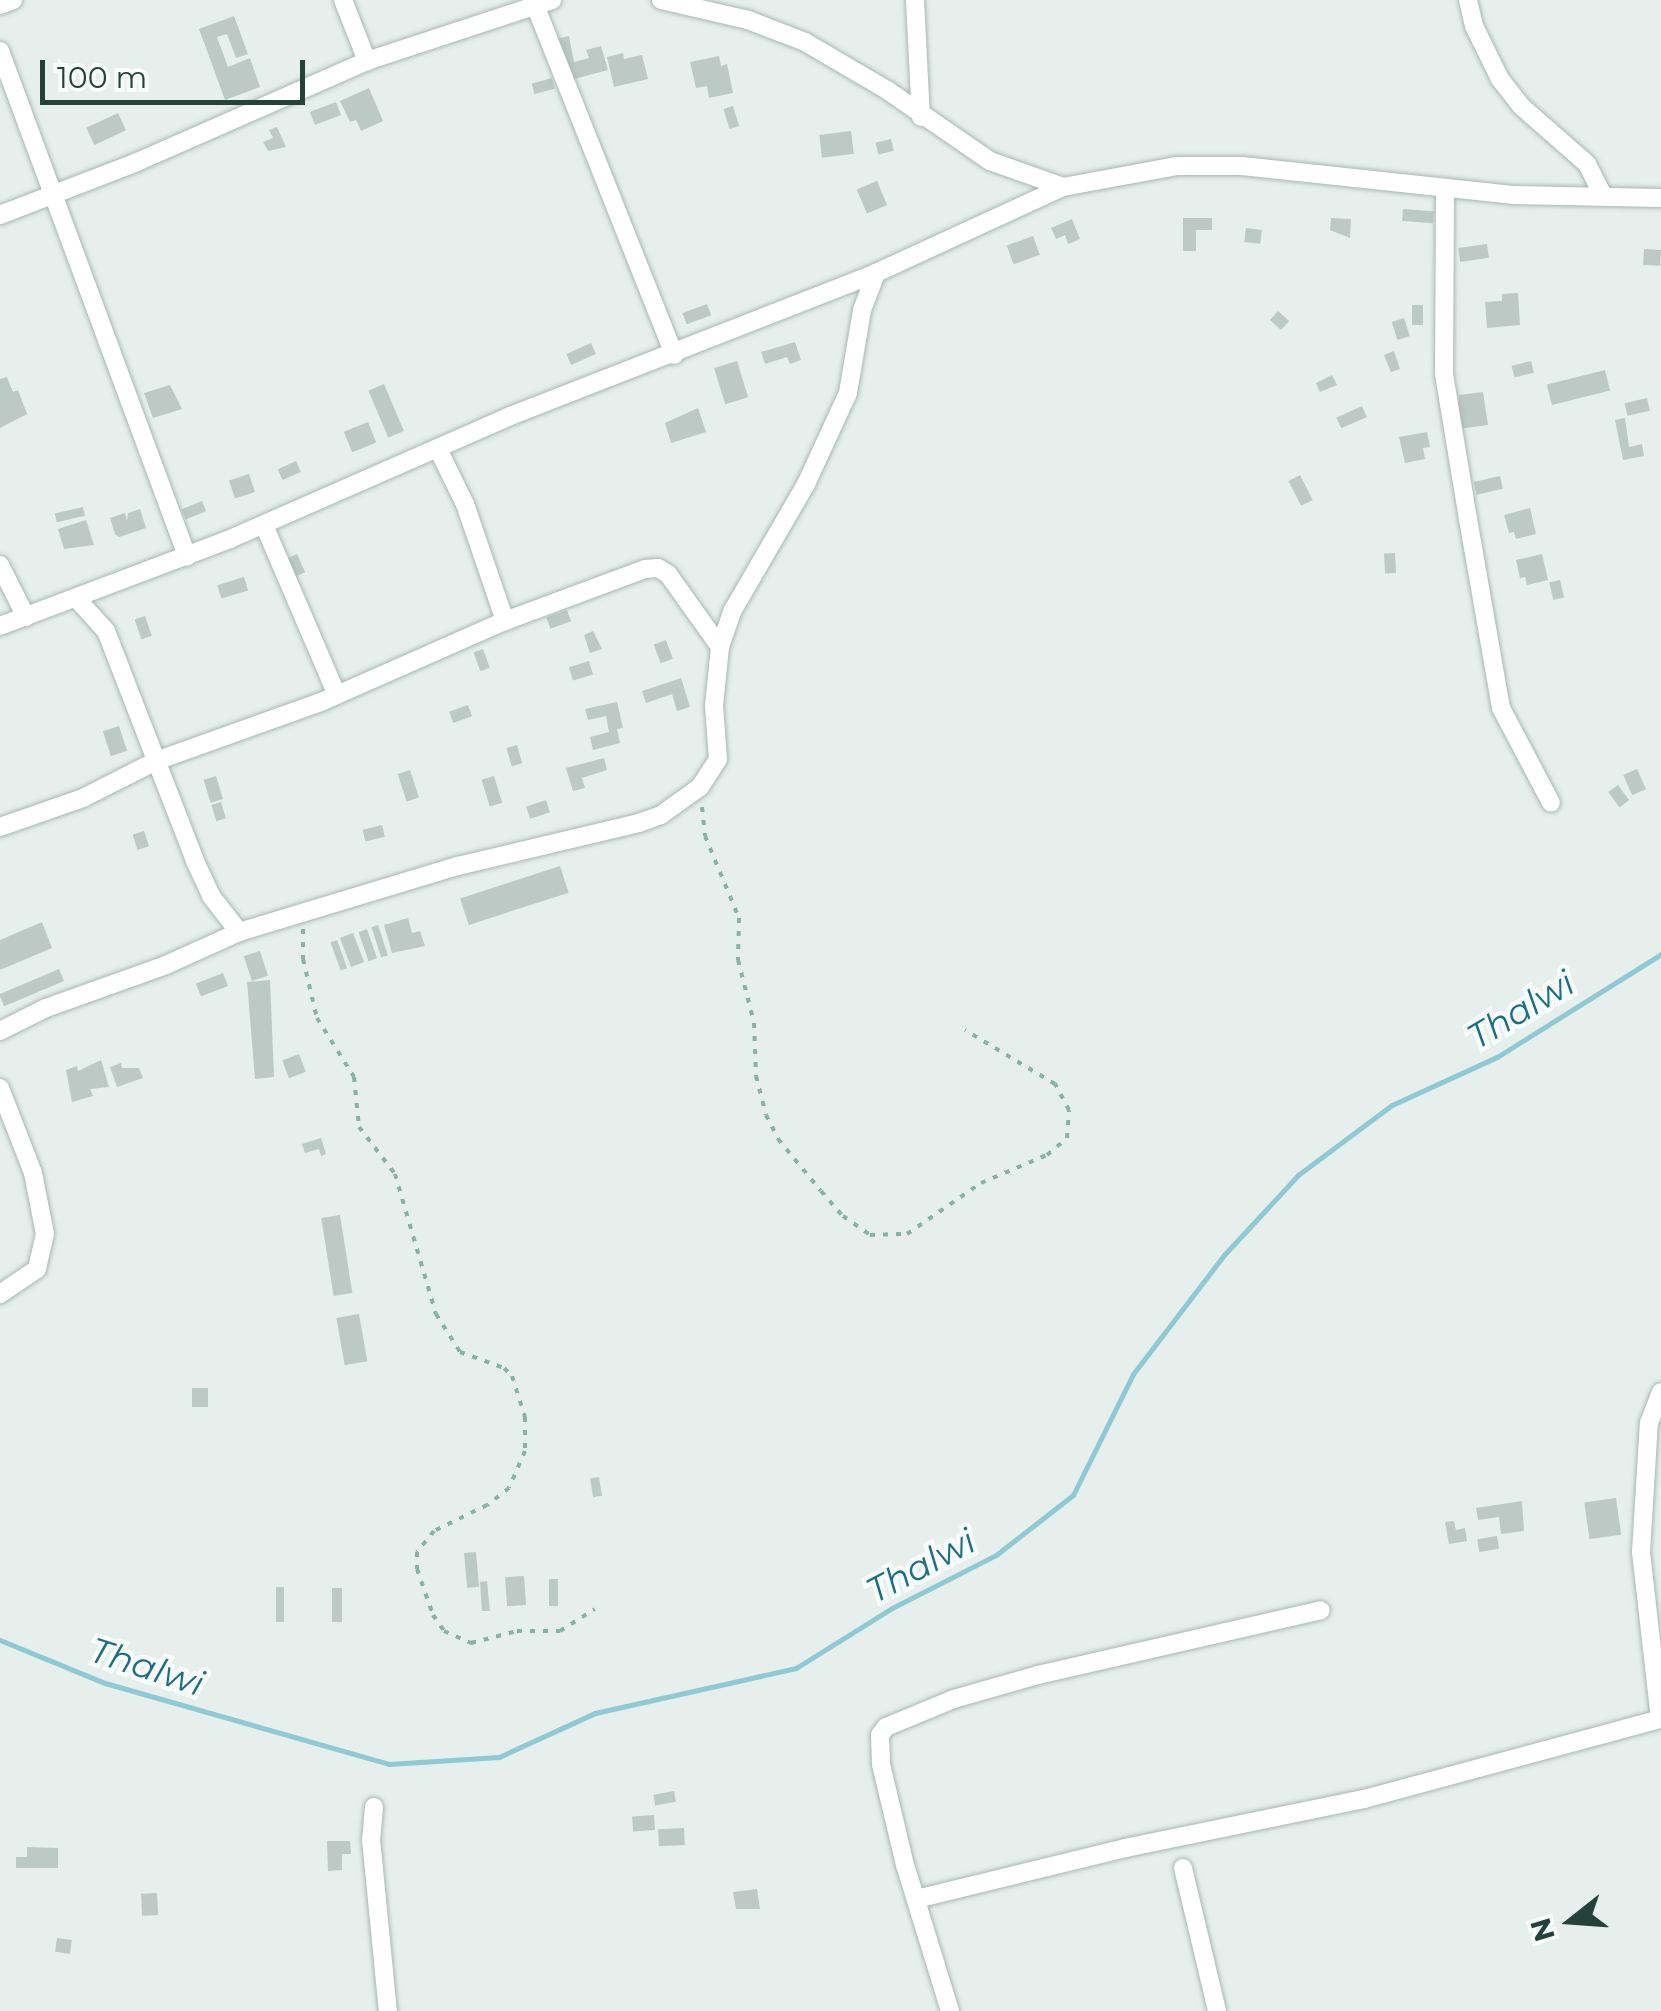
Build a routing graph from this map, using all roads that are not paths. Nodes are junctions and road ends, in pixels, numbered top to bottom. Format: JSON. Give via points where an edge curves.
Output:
{"nodes":[{"id":1,"x":14,"y":0,"type":"edge"},
{"id":2,"x":343,"y":0,"type":"edge"},
{"id":3,"x":666,"y":0,"type":"edge"},
{"id":4,"x":915,"y":0,"type":"edge"},
{"id":5,"x":1468,"y":0,"type":"edge"},
{"id":6,"x":540,"y":2,"type":"edge"},
{"id":7,"x":0,"y":4,"type":"edge"},
{"id":8,"x":0,"y":51,"type":"edge"},
{"id":9,"x":367,"y":60,"type":"junction"},
{"id":10,"x":920,"y":117,"type":"junction"},
{"id":11,"x":1063,"y":187,"type":"junction"},
{"id":12,"x":1445,"y":189,"type":"junction"},
{"id":13,"x":1602,"y":194,"type":"junction"},
{"id":14,"x":56,"y":196,"type":"junction"},
{"id":15,"x":1661,"y":198,"type":"edge"},
{"id":16,"x":0,"y":215,"type":"edge"},
{"id":17,"x":876,"y":273,"type":"junction"},
{"id":18,"x":674,"y":355,"type":"junction"},
{"id":19,"x":438,"y":449,"type":"junction"},
{"id":20,"x":264,"y":525,"type":"junction"},
{"id":21,"x":187,"y":556,"type":"junction"},
{"id":22,"x":0,"y":565,"type":"edge"},
{"id":23,"x":76,"y":599,"type":"junction"},
{"id":24,"x":26,"y":617,"type":"junction"},
{"id":25,"x":505,"y":621,"type":"junction"},
{"id":26,"x":0,"y":626,"type":"edge"},
{"id":27,"x":720,"y":647,"type":"junction"},
{"id":28,"x":337,"y":695,"type":"junction"},
{"id":29,"x":156,"y":761,"type":"junction"},
{"id":30,"x":1551,"y":803,"type":"dead end"},
{"id":31,"x":0,"y":827,"type":"edge"},
{"id":32,"x":239,"y":932,"type":"junction"},
{"id":33,"x":0,"y":1031,"type":"edge"},
{"id":34,"x":0,"y":1088,"type":"edge"},
{"id":35,"x":0,"y":1294,"type":"edge"},
{"id":36,"x":1661,"y":1392,"type":"edge"},
{"id":37,"x":1322,"y":1610,"type":"dead end"},
{"id":38,"x":1661,"y":1719,"type":"edge"},
{"id":39,"x":374,"y":1807,"type":"dead end"},
{"id":40,"x":1183,"y":1868,"type":"dead end"},
{"id":41,"x":916,"y":1899,"type":"junction"},
{"id":42,"x":388,"y":2011,"type":"edge"},
{"id":43,"x":950,"y":2011,"type":"edge"},
{"id":44,"x":1217,"y":2011,"type":"edge"}],
"edges":[{"from":1,"to":7,"type":"street"},
{"from":2,"to":9,"type":"street"},
{"from":3,"to":10,"type":"street","via":[[805,42]]},
{"from":4,"to":10,"type":"street"},
{"from":5,"to":13,"type":"street","via":[[1500,80],[1587,164]]},
{"from":6,"to":9,"type":"street"},
{"from":6,"to":18,"type":"street"},
{"from":8,"to":14,"type":"street"},
{"from":9,"to":14,"type":"street"},
{"from":10,"to":11,"type":"street","via":[[990,161]]},
{"from":11,"to":12,"type":"street","via":[[1176,166],[1242,166]]},
{"from":11,"to":17,"type":"street"},
{"from":12,"to":13,"type":"street"},
{"from":12,"to":30,"type":"street","via":[[1444,374],[1471,538],[1501,708]]},
{"from":13,"to":15,"type":"street"},
{"from":14,"to":16,"type":"street"},
{"from":14,"to":21,"type":"street"},
{"from":17,"to":18,"type":"street"},
{"from":17,"to":27,"type":"street","via":[[862,310],[848,394],[806,484],[741,594]]},
{"from":18,"to":19,"type":"street"},
{"from":19,"to":20,"type":"street"},
{"from":19,"to":25,"type":"street"},
{"from":20,"to":21,"type":"street"},
{"from":20,"to":28,"type":"street"},
{"from":21,"to":23,"type":"street"},
{"from":22,"to":24,"type":"street"},
{"from":23,"to":24,"type":"street"},
{"from":23,"to":29,"type":"street","via":[[106,631]]},
{"from":24,"to":26,"type":"street"},
{"from":25,"to":27,"type":"street","via":[[658,568]]},
{"from":25,"to":28,"type":"street"},
{"from":27,"to":32,"type":"street","via":[[718,759],[700,787],[660,815]]},
{"from":28,"to":29,"type":"street"},
{"from":29,"to":31,"type":"street","via":[[83,798]]},
{"from":29,"to":32,"type":"street","via":[[211,896]]},
{"from":32,"to":33,"type":"street"},
{"from":34,"to":35,"type":"street","via":[[45,1225],[37,1269]]},
{"from":36,"to":38,"type":"street","via":[[1649,1423],[1641,1552]]},
{"from":37,"to":41,"type":"street","via":[[1038,1674],[886,1727],[880,1734],[882,1764]]},
{"from":38,"to":41,"type":"street","via":[[1364,1799]]},
{"from":39,"to":42,"type":"street","via":[[371,1838]]},
{"from":40,"to":44,"type":"street"},
{"from":41,"to":43,"type":"street"}]}
